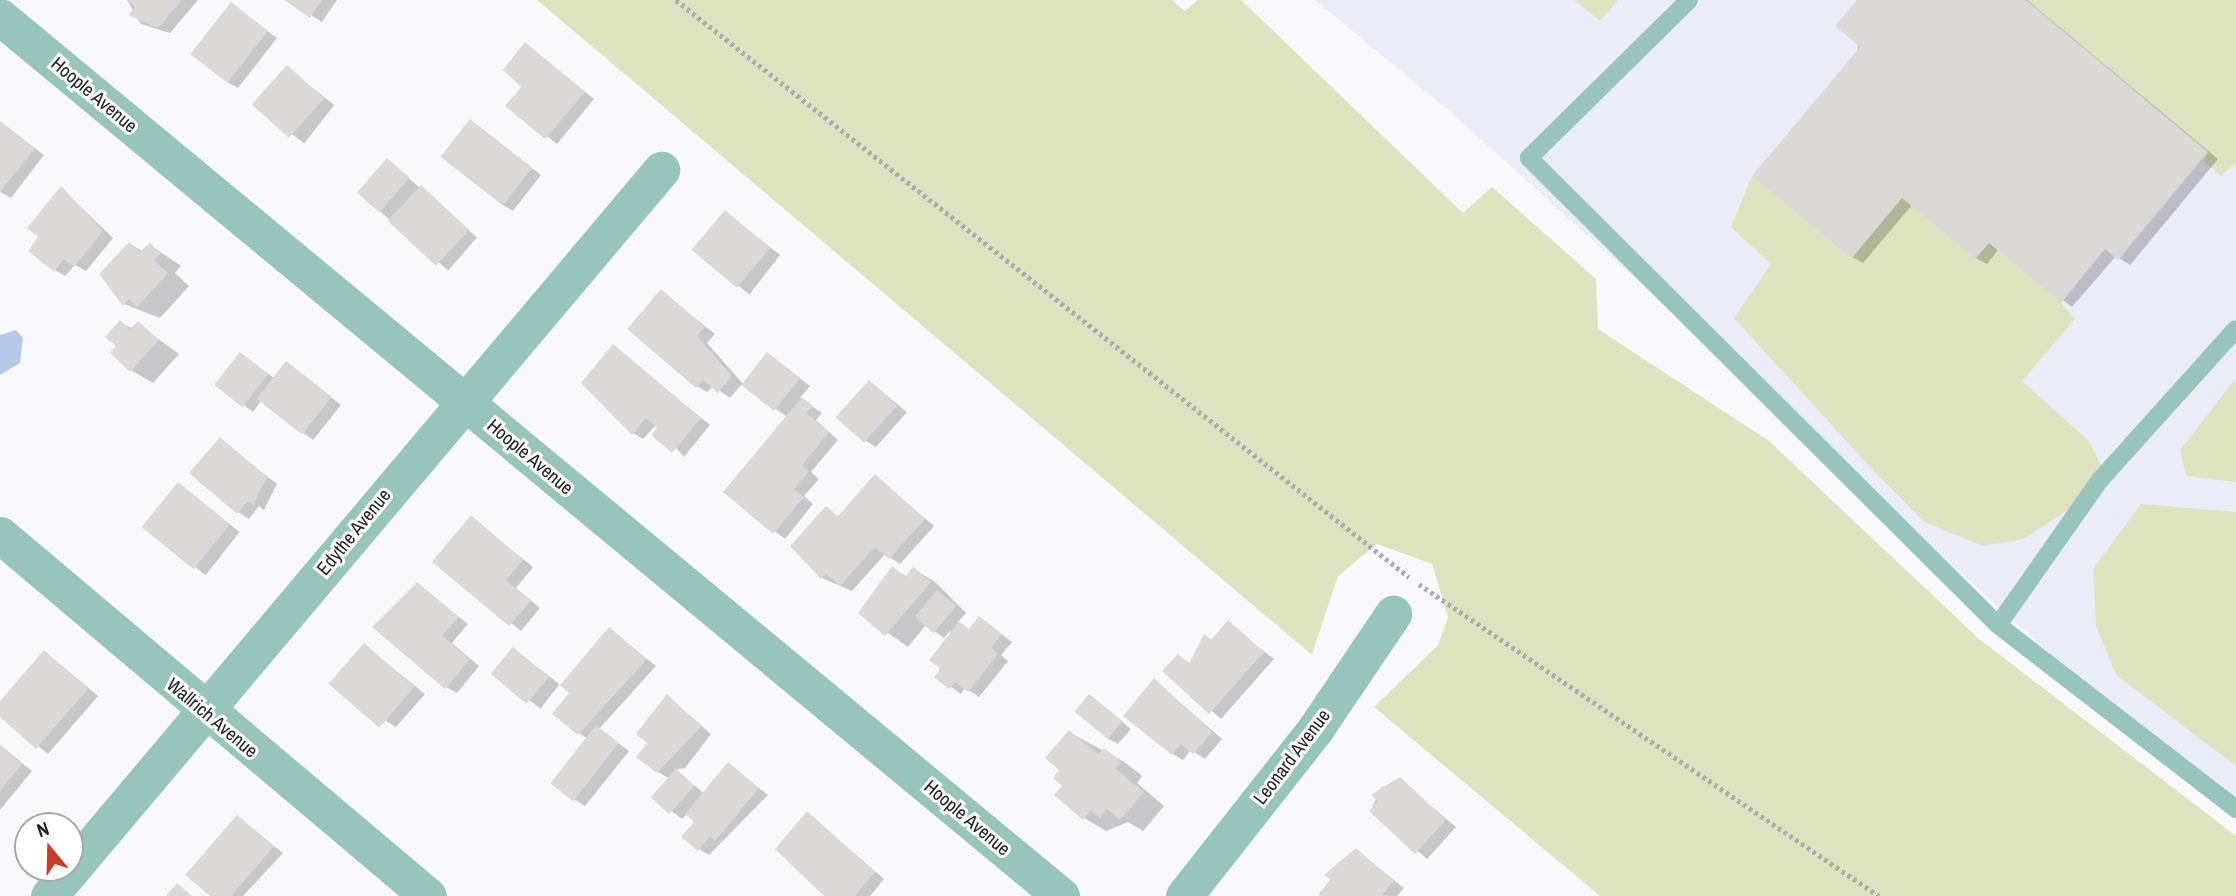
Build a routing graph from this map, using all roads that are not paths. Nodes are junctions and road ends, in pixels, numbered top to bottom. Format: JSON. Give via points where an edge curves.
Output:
{"nodes":[{"id":1,"x":1689,"y":0,"type":"edge"},
{"id":2,"x":0,"y":16,"type":"edge"},
{"id":3,"x":661,"y":170,"type":"dead end"},
{"id":4,"x":2236,"y":329,"type":"edge"},
{"id":5,"x":462,"y":401,"type":"junction"},
{"id":6,"x":0,"y":535,"type":"edge"},
{"id":7,"x":1393,"y":614,"type":"dead end"},
{"id":8,"x":1998,"y":625,"type":"junction"},
{"id":9,"x":206,"y":714,"type":"junction"},
{"id":10,"x":2236,"y":809,"type":"edge"},
{"id":11,"x":49,"y":896,"type":"edge"},
{"id":12,"x":428,"y":896,"type":"edge"},
{"id":13,"x":1061,"y":896,"type":"edge"},
{"id":14,"x":1184,"y":896,"type":"edge"}],
"edges":[{"from":1,"to":8,"type":"lane","via":[[1530,158]]},
{"from":2,"to":5,"type":"street","name":"Hoople Avenue"},
{"from":3,"to":5,"type":"street","name":"Edythe Avenue"},
{"from":4,"to":8,"type":"lane","via":[[2100,480]]},
{"from":5,"to":9,"type":"street","name":"Edythe Avenue"},
{"from":5,"to":13,"type":"street","name":"Hoople Avenue"},
{"from":6,"to":9,"type":"street","name":"Wallrich Avenue"},
{"from":7,"to":14,"type":"street","name":"Leonard Avenue","via":[[1316,728]]},
{"from":8,"to":10,"type":"lane"},
{"from":9,"to":11,"type":"street","name":"Edythe Avenue"},
{"from":9,"to":12,"type":"street","name":"Wallrich Avenue"}]}
